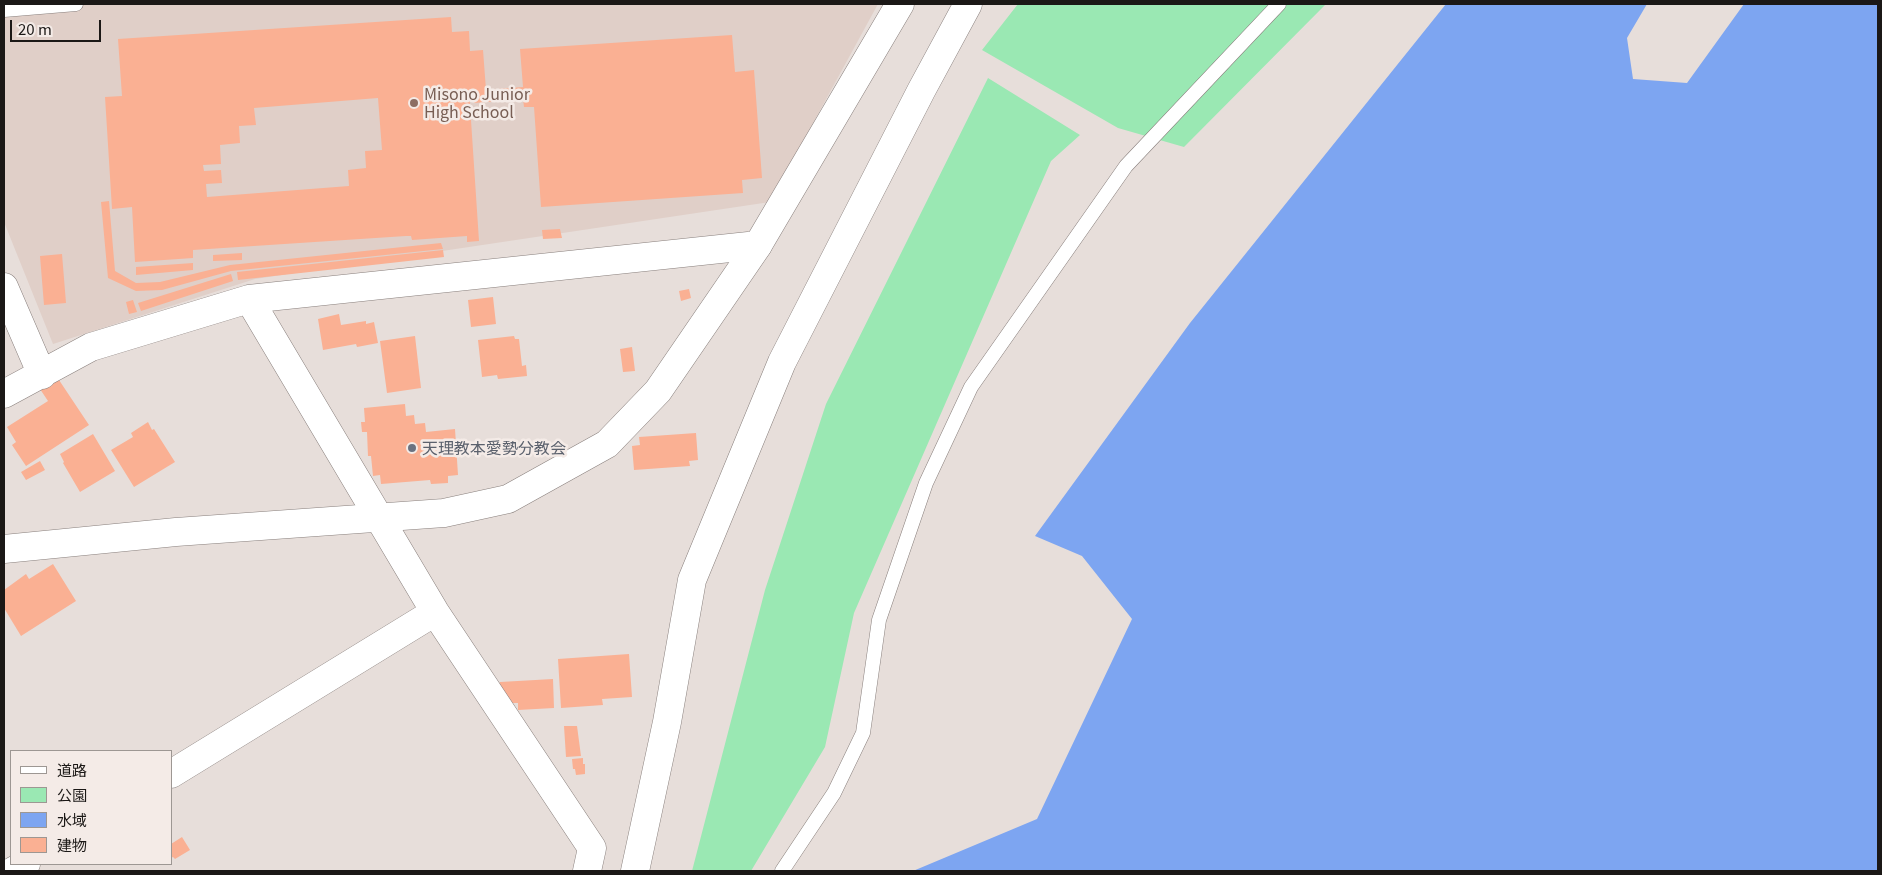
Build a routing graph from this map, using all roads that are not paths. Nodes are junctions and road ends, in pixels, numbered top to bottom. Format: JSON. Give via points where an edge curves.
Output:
{"nodes":[{"id":1,"x":76,"y":4,"type":"edge"},
{"id":2,"x":900,"y":4,"type":"edge"},
{"id":3,"x":968,"y":4,"type":"edge"},
{"id":4,"x":1278,"y":4,"type":"edge"},
{"id":5,"x":4,"y":10,"type":"edge"},
{"id":6,"x":758,"y":244,"type":"junction"},
{"id":7,"x":4,"y":287,"type":"edge"},
{"id":8,"x":249,"y":299,"type":"junction"},
{"id":9,"x":42,"y":375,"type":"junction"},
{"id":10,"x":4,"y":394,"type":"edge"},
{"id":11,"x":380,"y":517,"type":"junction"},
{"id":12,"x":4,"y":549,"type":"edge"},
{"id":13,"x":435,"y":612,"type":"junction"},
{"id":14,"x":172,"y":773,"type":"edge"},
{"id":15,"x":24,"y":865,"type":"edge"},
{"id":16,"x":13,"y":871,"type":"edge"},
{"id":17,"x":587,"y":871,"type":"edge"},
{"id":18,"x":635,"y":871,"type":"edge"},
{"id":19,"x":782,"y":871,"type":"edge"}],
"edges":[{"from":1,"to":5,"type":"lane"},
{"from":2,"to":6,"type":"street"},
{"from":3,"to":18,"type":"street","via":[[782,362],[692,580],[667,722]]},
{"from":4,"to":19,"type":"lane","via":[[1126,166],[971,387],[926,483],[879,620],[863,732],[834,793]]},
{"from":6,"to":8,"type":"street"},
{"from":6,"to":11,"type":"street","via":[[658,391],[607,444],[508,499],[444,514]]},
{"from":7,"to":9,"type":"street"},
{"from":8,"to":9,"type":"street","via":[[91,347]]},
{"from":8,"to":11,"type":"street"},
{"from":9,"to":10,"type":"street"},
{"from":11,"to":12,"type":"street"},
{"from":11,"to":13,"type":"street"},
{"from":13,"to":14,"type":"street"},
{"from":13,"to":17,"type":"street","via":[[592,848]]},
{"from":15,"to":16,"type":"street"}]}
